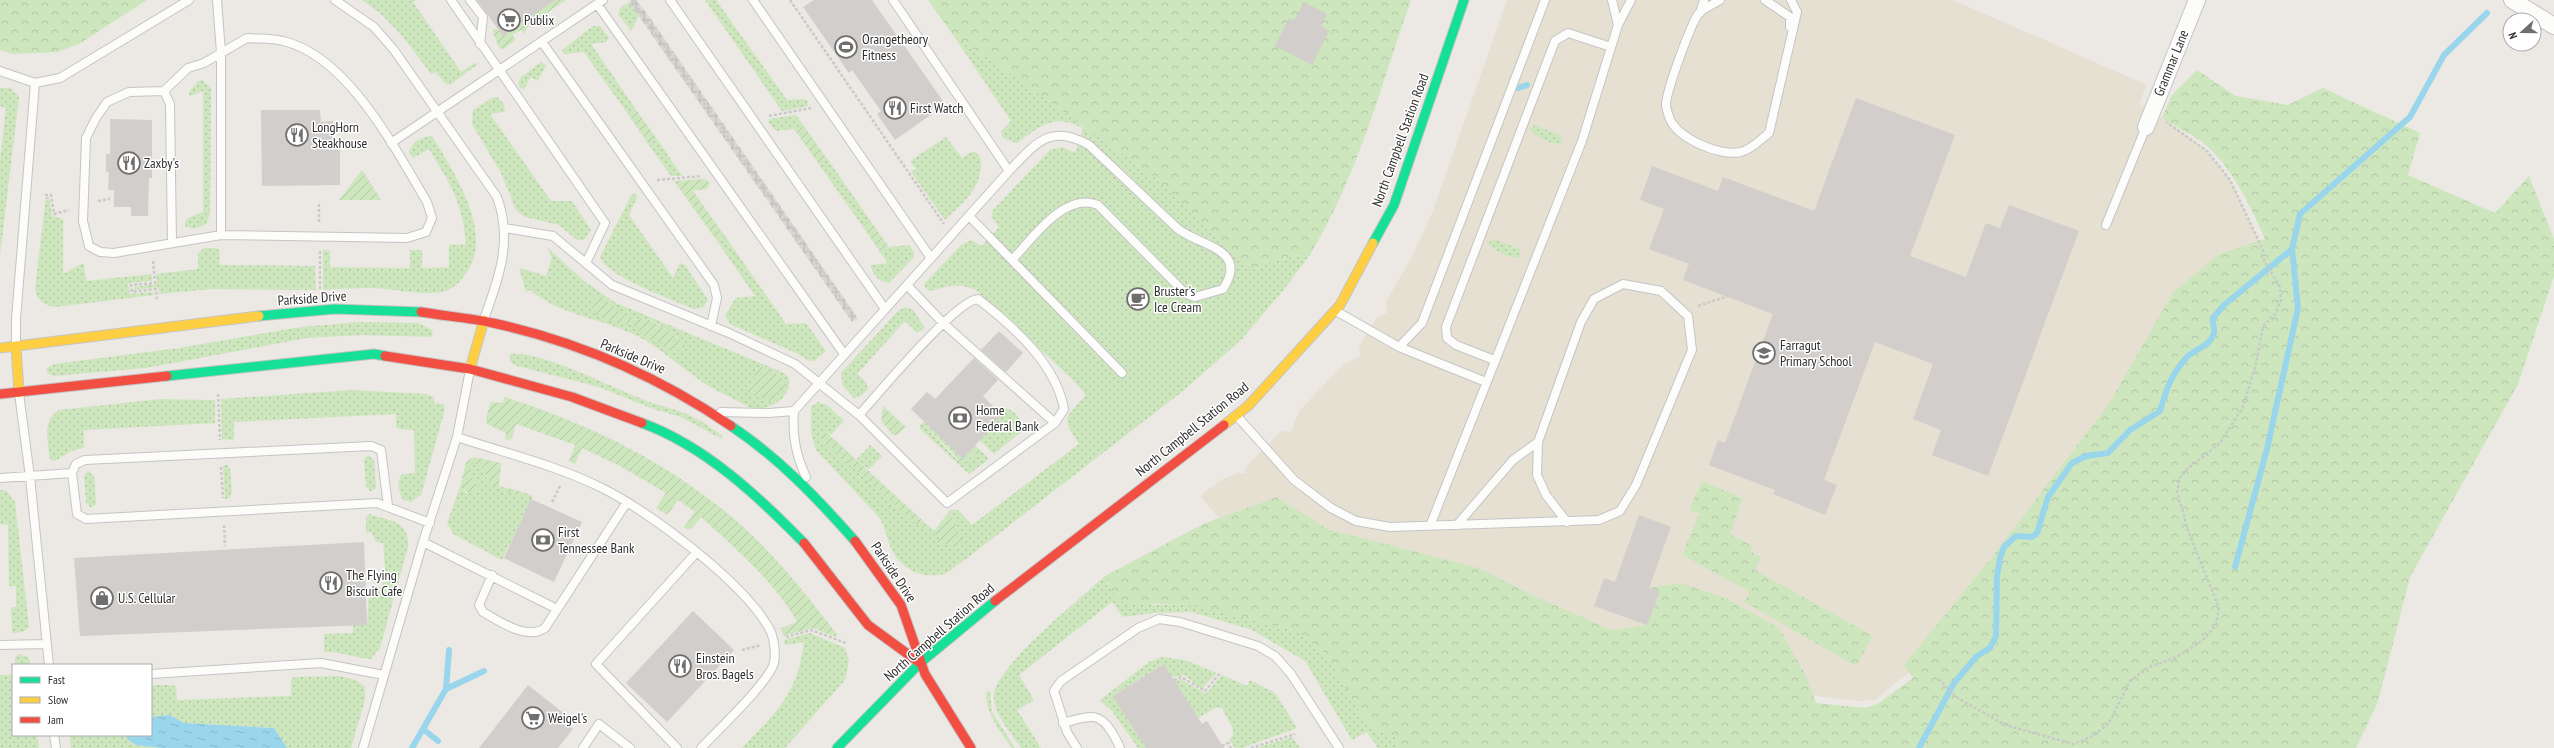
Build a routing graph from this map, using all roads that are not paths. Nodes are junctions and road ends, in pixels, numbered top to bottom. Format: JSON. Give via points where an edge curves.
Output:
{"nodes":[{"id":1,"x":189,"y":0,"type":"edge"},
{"id":2,"x":217,"y":0,"type":"edge"},
{"id":3,"x":335,"y":0,"type":"edge"},
{"id":4,"x":451,"y":0,"type":"edge"},
{"id":5,"x":470,"y":0,"type":"edge"},
{"id":6,"x":670,"y":0,"type":"edge"},
{"id":7,"x":753,"y":0,"type":"edge"},
{"id":8,"x":893,"y":0,"type":"edge"},
{"id":9,"x":1464,"y":0,"type":"edge"},
{"id":10,"x":1545,"y":0,"type":"edge"},
{"id":11,"x":1612,"y":0,"type":"edge"},
{"id":12,"x":1631,"y":0,"type":"edge"},
{"id":13,"x":1704,"y":0,"type":"edge"},
{"id":14,"x":1720,"y":0,"type":"edge"},
{"id":15,"x":1765,"y":0,"type":"edge"},
{"id":16,"x":1791,"y":0,"type":"edge"},
{"id":17,"x":2197,"y":0,"type":"edge"},
{"id":18,"x":2512,"y":0,"type":"edge"},
{"id":19,"x":600,"y":2,"type":"edge"},
{"id":20,"x":1700,"y":13,"type":"junction"},
{"id":21,"x":1618,"y":26,"type":"junction"},
{"id":22,"x":2554,"y":26,"type":"edge"},
{"id":23,"x":1790,"y":41,"type":"junction"},
{"id":24,"x":542,"y":42,"type":"junction"},
{"id":25,"x":480,"y":44,"type":"junction"},
{"id":26,"x":1611,"y":47,"type":"junction"},
{"id":27,"x":221,"y":53,"type":"junction"},
{"id":28,"x":0,"y":71,"type":"edge"},
{"id":29,"x":498,"y":72,"type":"junction"},
{"id":30,"x":35,"y":83,"type":"junction"},
{"id":31,"x":164,"y":91,"type":"junction"},
{"id":32,"x":438,"y":113,"type":"junction"},
{"id":33,"x":2146,"y":127,"type":"joint"},
{"id":34,"x":391,"y":143,"type":"junction"},
{"id":35,"x":1010,"y":170,"type":"junction"},
{"id":36,"x":969,"y":216,"type":"junction"},
{"id":37,"x":2106,"y":225,"type":"dead end"},
{"id":38,"x":505,"y":228,"type":"junction"},
{"id":39,"x":221,"y":235,"type":"junction"},
{"id":40,"x":172,"y":243,"type":"junction"},
{"id":41,"x":931,"y":258,"type":"junction"},
{"id":42,"x":1012,"y":260,"type":"junction"},
{"id":43,"x":586,"y":263,"type":"junction"},
{"id":44,"x":907,"y":285,"type":"junction"},
{"id":45,"x":885,"y":309,"type":"junction"},
{"id":46,"x":1335,"y":311,"type":"junction"},
{"id":47,"x":484,"y":320,"type":"junction"},
{"id":48,"x":944,"y":323,"type":"junction"},
{"id":49,"x":711,"y":326,"type":"junction"},
{"id":50,"x":16,"y":346,"type":"junction"},
{"id":51,"x":1399,"y":347,"type":"junction"},
{"id":52,"x":0,"y":348,"type":"edge"},
{"id":53,"x":844,"y":354,"type":"junction"},
{"id":54,"x":1494,"y":360,"type":"junction"},
{"id":55,"x":470,"y":369,"type":"junction"},
{"id":56,"x":1122,"y":373,"type":"dead end"},
{"id":57,"x":1486,"y":382,"type":"junction"},
{"id":58,"x":817,"y":383,"type":"junction"},
{"id":59,"x":19,"y":393,"type":"junction"},
{"id":60,"x":0,"y":394,"type":"edge"},
{"id":61,"x":710,"y":411,"type":"junction"},
{"id":62,"x":794,"y":411,"type":"junction"},
{"id":63,"x":859,"y":415,"type":"junction"},
{"id":64,"x":1236,"y":415,"type":"junction"},
{"id":65,"x":1055,"y":423,"type":"junction"},
{"id":66,"x":457,"y":437,"type":"junction"},
{"id":67,"x":1538,"y":442,"type":"junction"},
{"id":68,"x":72,"y":473,"type":"junction"},
{"id":69,"x":30,"y":477,"type":"junction"},
{"id":70,"x":0,"y":478,"type":"edge"},
{"id":71,"x":813,"y":495,"type":"junction"},
{"id":72,"x":627,"y":502,"type":"junction"},
{"id":73,"x":388,"y":506,"type":"junction"},
{"id":74,"x":1567,"y":522,"type":"junction"},
{"id":75,"x":430,"y":523,"type":"junction"},
{"id":76,"x":1457,"y":525,"type":"junction"},
{"id":77,"x":1430,"y":526,"type":"junction"},
{"id":78,"x":423,"y":542,"type":"junction"},
{"id":79,"x":696,"y":553,"type":"junction"},
{"id":80,"x":492,"y":576,"type":"junction"},
{"id":81,"x":557,"y":609,"type":"junction"},
{"id":82,"x":46,"y":644,"type":"junction"},
{"id":83,"x":0,"y":645,"type":"edge"},
{"id":84,"x":920,"y":663,"type":"junction"},
{"id":85,"x":49,"y":664,"type":"edge"},
{"id":86,"x":152,"y":674,"type":"edge"},
{"id":87,"x":384,"y":674,"type":"junction"},
{"id":88,"x":1063,"y":723,"type":"junction"},
{"id":89,"x":54,"y":736,"type":"edge"},
{"id":90,"x":56,"y":748,"type":"edge"},
{"id":91,"x":363,"y":748,"type":"edge"},
{"id":92,"x":583,"y":748,"type":"edge"},
{"id":93,"x":630,"y":748,"type":"edge"},
{"id":94,"x":677,"y":748,"type":"edge"},
{"id":95,"x":701,"y":748,"type":"edge"},
{"id":96,"x":837,"y":748,"type":"edge"},
{"id":97,"x":971,"y":748,"type":"edge"},
{"id":98,"x":1077,"y":748,"type":"edge"},
{"id":99,"x":1120,"y":748,"type":"edge"},
{"id":100,"x":1339,"y":748,"type":"edge"}],
"edges":[{"from":1,"to":30,"type":"lane","via":[[60,78]]},
{"from":2,"to":27,"type":"lane"},
{"from":3,"to":32,"type":"lane","via":[[374,27],[394,50]]},
{"from":4,"to":25,"type":"lane"},
{"from":5,"to":25,"type":"lane","via":[[482,17]]},
{"from":6,"to":45,"type":"lane"},
{"from":7,"to":41,"type":"lane"},
{"from":8,"to":35,"type":"lane"},
{"from":9,"to":46,"type":"street","name":"North Campbell Station Road","via":[[1394,204]]},
{"from":10,"to":51,"type":"lane","via":[[1422,323]]},
{"from":11,"to":21,"type":"lane"},
{"from":12,"to":21,"type":"lane"},
{"from":13,"to":20,"type":"lane"},
{"from":14,"to":20,"type":"lane"},
{"from":15,"to":23,"type":"lane","via":[[1790,17]]},
{"from":16,"to":23,"type":"lane","via":[[1797,12]]},
{"from":17,"to":33,"type":"street","name":"Grammar Lane"},
{"from":18,"to":22,"type":"street"},
{"from":19,"to":24,"type":"lane"},
{"from":19,"to":53,"type":"lane"},
{"from":20,"to":23,"type":"lane","via":[[1680,56],[1666,105],[1675,127],[1696,143],[1718,152],[1740,152],[1754,146],[1769,133]]},
{"from":21,"to":26,"type":"lane"},
{"from":24,"to":29,"type":"lane"},
{"from":24,"to":49,"type":"lane","via":[[714,285],[717,298]]},
{"from":25,"to":29,"type":"lane"},
{"from":26,"to":54,"type":"lane","via":[[1582,141]]},
{"from":26,"to":54,"type":"lane","via":[[1568,33],[1555,42],[1448,320],[1447,338],[1456,345]]},
{"from":27,"to":31,"type":"lane","via":[[204,63],[188,68]]},
{"from":27,"to":34,"type":"lane","via":[[247,38],[283,41],[316,55],[359,95]]},
{"from":27,"to":39,"type":"lane"},
{"from":28,"to":30,"type":"lane"},
{"from":29,"to":32,"type":"lane"},
{"from":29,"to":43,"type":"lane","via":[[605,223]]},
{"from":30,"to":50,"type":"lane"},
{"from":31,"to":40,"type":"lane","via":[[170,104]]},
{"from":31,"to":40,"type":"lane","via":[[129,92],[108,102],[96,118],[86,138],[83,221],[89,246],[100,252],[114,253]]},
{"from":32,"to":34,"type":"lane"},
{"from":32,"to":38,"type":"lane","via":[[497,197],[504,216]]},
{"from":33,"to":37,"type":"lane"},
{"from":34,"to":39,"type":"lane","via":[[427,202],[432,218],[426,232],[408,238]]},
{"from":35,"to":36,"type":"lane"},
{"from":35,"to":42,"type":"lane","via":[[1034,145],[1052,134],[1076,138],[1089,145],[1178,229],[1190,238],[1219,249],[1230,261],[1232,272],[1223,289],[1195,297],[1186,294],[1098,205],[1089,201],[1079,201],[1057,214]]},
{"from":36,"to":41,"type":"lane"},
{"from":36,"to":42,"type":"lane"},
{"from":38,"to":43,"type":"lane","via":[[553,236]]},
{"from":38,"to":47,"type":"lane","via":[[502,265]]},
{"from":39,"to":40,"type":"lane"},
{"from":41,"to":44,"type":"lane"},
{"from":42,"to":56,"type":"lane"},
{"from":43,"to":49,"type":"lane","via":[[612,285]]},
{"from":44,"to":45,"type":"lane"},
{"from":44,"to":48,"type":"lane"},
{"from":45,"to":53,"type":"lane"},
{"from":46,"to":51,"type":"lane"},
{"from":46,"to":64,"type":"street","name":"North Campbell Station Road","via":[[1248,406]]},
{"from":47,"to":50,"type":"street","name":"Parkside Drive","via":[[431,312],[348,309],[272,314]]},
{"from":47,"to":55,"type":"street"},
{"from":47,"to":61,"type":"street","name":"Parkside Drive","via":[[528,331],[623,364]]},
{"from":48,"to":63,"type":"lane"},
{"from":48,"to":65,"type":"lane"},
{"from":48,"to":65,"type":"lane","via":[[967,302],[978,299],[986,305],[1045,362],[1061,393],[1064,409]]},
{"from":49,"to":58,"type":"lane","via":[[795,364]]},
{"from":50,"to":52,"type":"street","name":"Parkside Drive"},
{"from":50,"to":59,"type":"street"},
{"from":51,"to":57,"type":"lane"},
{"from":53,"to":58,"type":"lane"},
{"from":54,"to":57,"type":"lane"},
{"from":55,"to":59,"type":"street","via":[[374,354]]},
{"from":55,"to":66,"type":"lane"},
{"from":55,"to":84,"type":"street","via":[[572,397],[657,428],[717,464],[768,506],[812,551],[868,625]]},
{"from":57,"to":77,"type":"lane"},
{"from":58,"to":62,"type":"lane"},
{"from":58,"to":63,"type":"lane"},
{"from":59,"to":60,"type":"street"},
{"from":59,"to":69,"type":"lane"},
{"from":61,"to":62,"type":"lane"},
{"from":61,"to":71,"type":"street","name":"Parkside Drive","via":[[783,465]]},
{"from":62,"to":71,"type":"lane","via":[[796,455]]},
{"from":63,"to":65,"type":"lane","via":[[947,503]]},
{"from":64,"to":77,"type":"lane","via":[[1294,480],[1331,508],[1356,521],[1390,527]]},
{"from":64,"to":84,"type":"street","name":"North Campbell Station Road"},
{"from":66,"to":72,"type":"lane","via":[[567,472]]},
{"from":66,"to":75,"type":"lane"},
{"from":67,"to":74,"type":"lane","via":[[1537,475],[1546,496]]},
{"from":67,"to":74,"type":"lane","via":[[1581,322],[1594,299],[1623,284],[1661,291],[1688,316],[1692,350],[1636,485],[1620,511],[1599,520]]},
{"from":67,"to":76,"type":"lane","via":[[1513,460]]},
{"from":68,"to":69,"type":"lane"},
{"from":68,"to":73,"type":"lane","via":[[77,514],[86,519],[377,503]]},
{"from":68,"to":73,"type":"lane","via":[[76,464],[86,460],[371,446],[381,450]]},
{"from":69,"to":70,"type":"lane"},
{"from":69,"to":82,"type":"lane"},
{"from":71,"to":84,"type":"street","name":"Parkside Drive","via":[[857,543],[904,610]]},
{"from":72,"to":79,"type":"lane","via":[[642,510]]},
{"from":72,"to":81,"type":"lane"},
{"from":73,"to":75,"type":"lane"},
{"from":74,"to":76,"type":"lane"},
{"from":75,"to":78,"type":"lane"},
{"from":76,"to":77,"type":"lane"},
{"from":78,"to":80,"type":"lane"},
{"from":78,"to":87,"type":"lane"},
{"from":79,"to":94,"type":"lane","via":[[596,664]]},
{"from":79,"to":95,"type":"lane","via":[[729,579],[760,614],[771,632],[774,663],[766,678]]},
{"from":80,"to":81,"type":"lane"},
{"from":80,"to":81,"type":"lane","via":[[479,605],[483,612],[492,617],[529,634],[539,633]]},
{"from":82,"to":83,"type":"lane"},
{"from":82,"to":85,"type":"lane"},
{"from":84,"to":96,"type":"street","name":"North Campbell Station Road"},
{"from":84,"to":97,"type":"street"},
{"from":86,"to":87,"type":"lane","via":[[321,663]]},
{"from":87,"to":91,"type":"lane"},
{"from":88,"to":98,"type":"lane"},
{"from":88,"to":99,"type":"lane","via":[[1094,716],[1100,718]]},
{"from":88,"to":100,"type":"lane","via":[[1054,691],[1060,680],[1138,628],[1159,619],[1180,622],[1251,644],[1275,656],[1291,674]]},
{"from":89,"to":90,"type":"lane"},
{"from":92,"to":93,"type":"lane","via":[[599,724]]}]}
